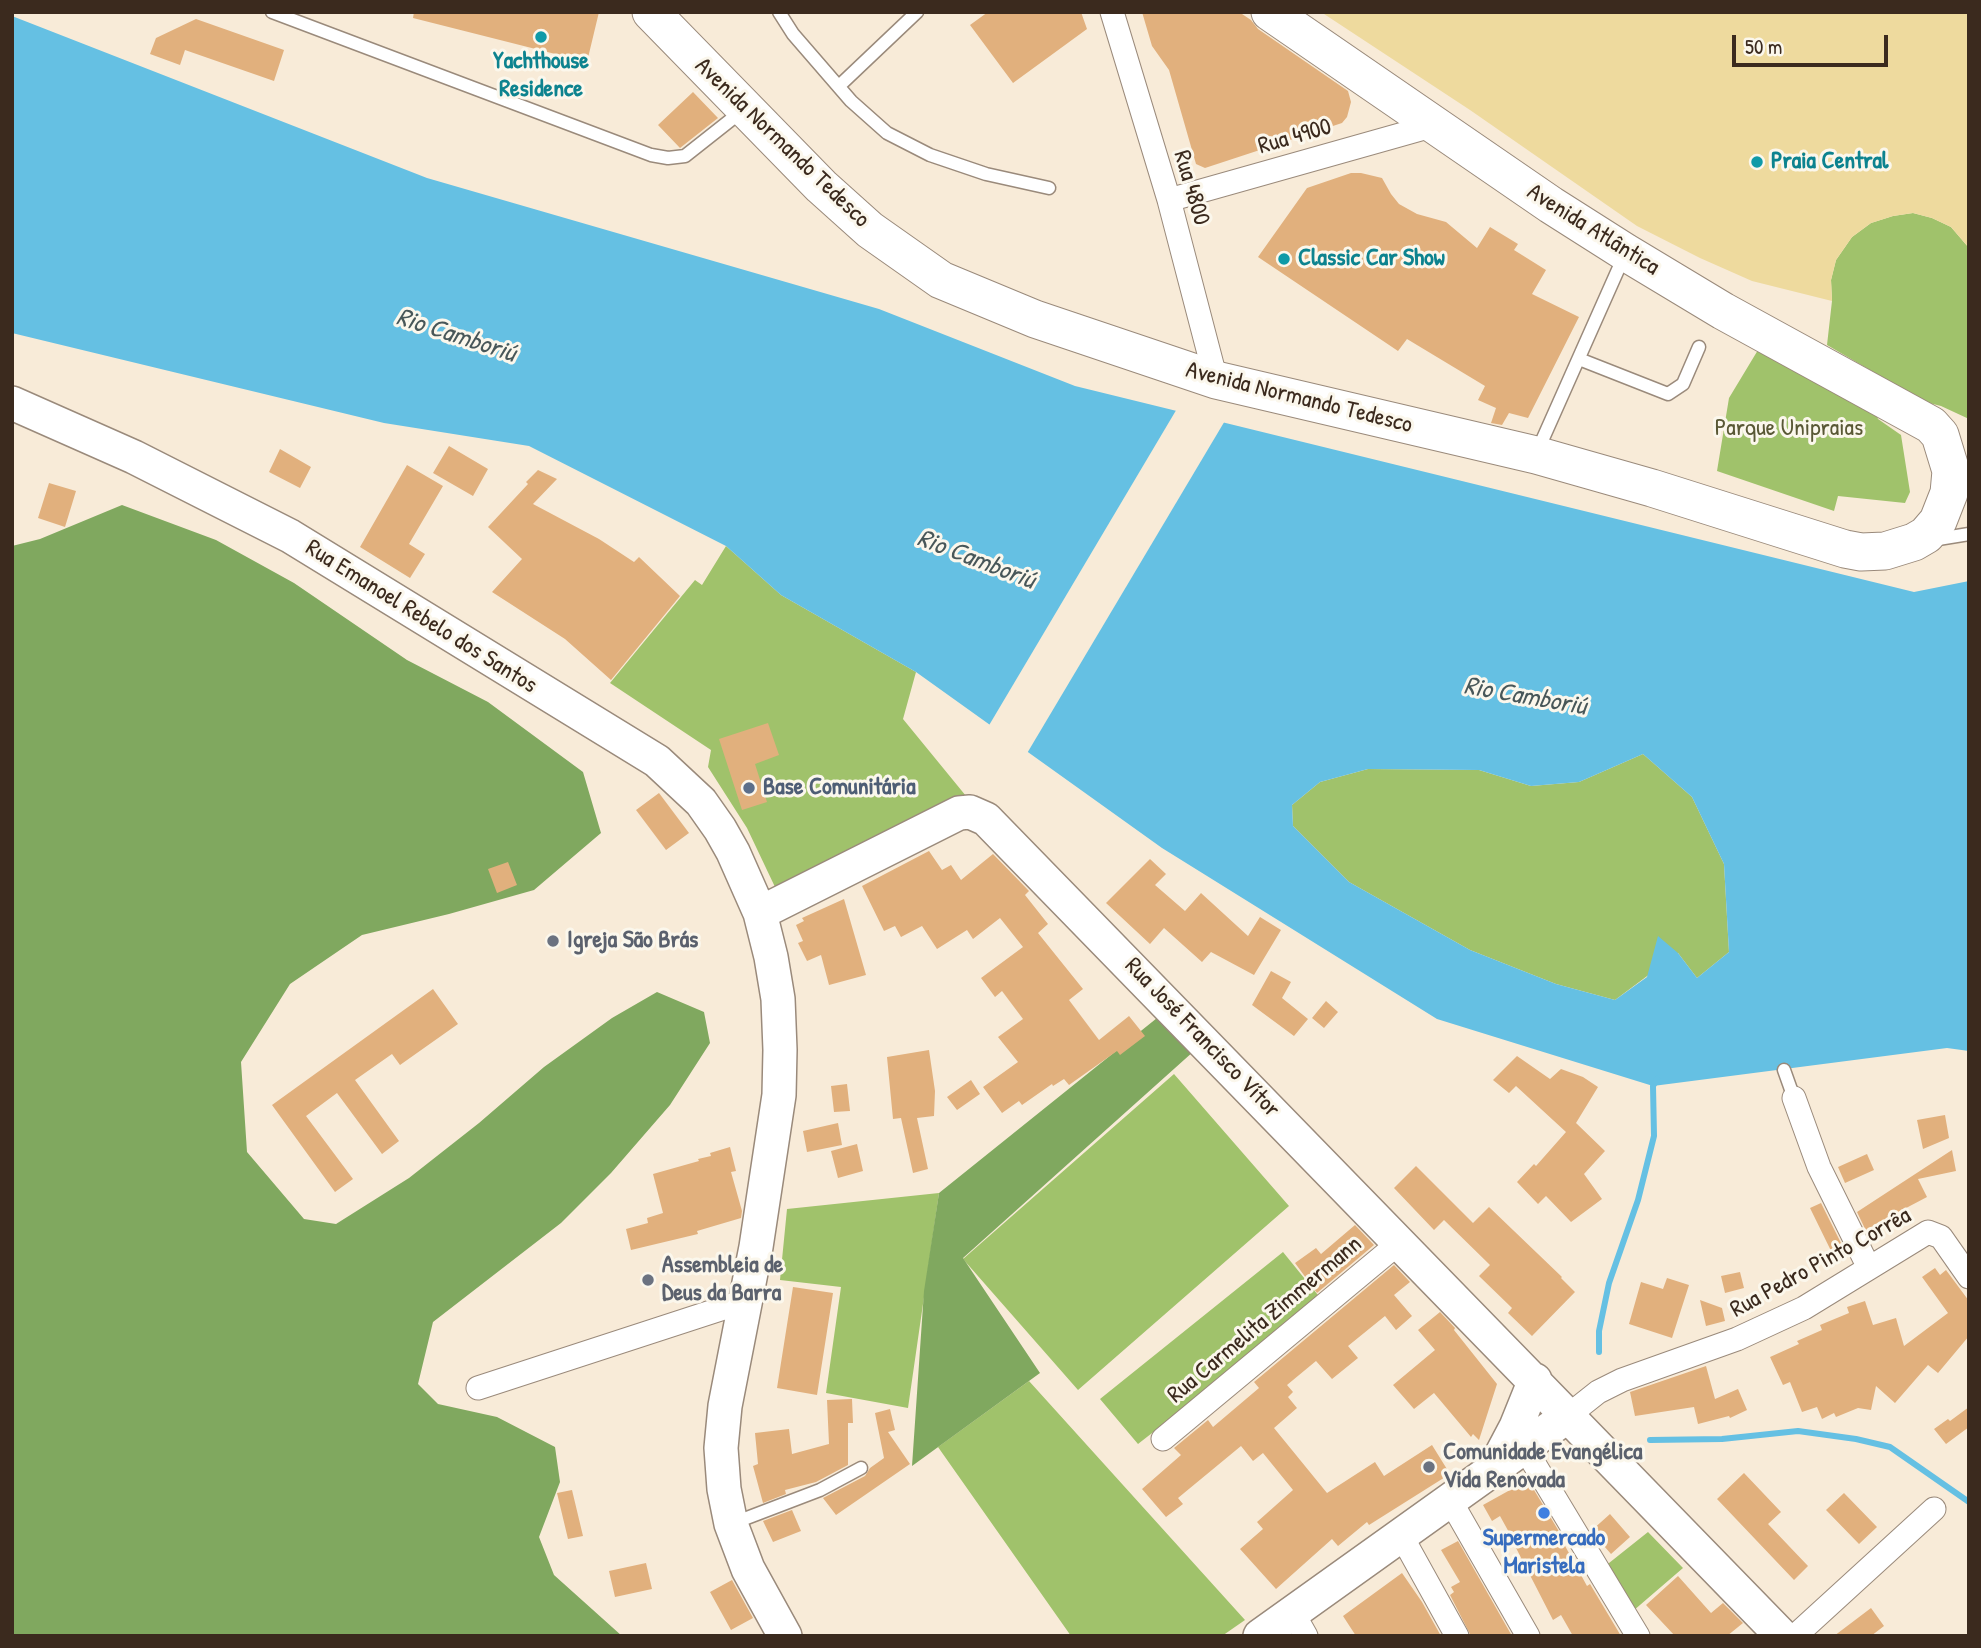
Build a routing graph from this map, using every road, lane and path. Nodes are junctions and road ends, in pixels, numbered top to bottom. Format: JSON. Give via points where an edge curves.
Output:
{"nodes":[{"id":1,"x":272,"y":12,"type":"edge"},
{"id":2,"x":651,"y":12,"type":"edge"},
{"id":3,"x":779,"y":12,"type":"edge"},
{"id":4,"x":917,"y":12,"type":"edge"},
{"id":5,"x":1112,"y":12,"type":"edge"},
{"id":6,"x":1270,"y":12,"type":"edge"},
{"id":7,"x":839,"y":86,"type":"junction"},
{"id":8,"x":745,"y":109,"type":"junction"},
{"id":9,"x":1435,"y":125,"type":"junction"},
{"id":10,"x":1049,"y":188,"type":"dead end"},
{"id":11,"x":1169,"y":200,"type":"junction"},
{"id":12,"x":1625,"y":252,"type":"junction"},
{"id":13,"x":1699,"y":347,"type":"dead end"},
{"id":14,"x":1579,"y":359,"type":"junction"},
{"id":15,"x":1216,"y":380,"type":"junction"},
{"id":16,"x":12,"y":403,"type":"edge"},
{"id":17,"x":1942,"y":436,"type":"joint"},
{"id":18,"x":1536,"y":455,"type":"junction"},
{"id":19,"x":1969,"y":534,"type":"edge"},
{"id":20,"x":1914,"y":542,"type":"junction"},
{"id":21,"x":760,"y":913,"type":"junction"},
{"id":22,"x":1784,"y":1070,"type":"dead end"},
{"id":23,"x":1794,"y":1098,"type":"joint"},
{"id":24,"x":1400,"y":1242,"type":"junction"},
{"id":25,"x":1869,"y":1268,"type":"junction"},
{"id":26,"x":1969,"y":1277,"type":"edge"},
{"id":27,"x":746,"y":1301,"type":"junction"},
{"id":28,"x":1535,"y":1380,"type":"junction"},
{"id":29,"x":478,"y":1388,"type":"dead end"},
{"id":30,"x":1546,"y":1431,"type":"junction"},
{"id":31,"x":1163,"y":1439,"type":"dead end"},
{"id":32,"x":861,"y":1468,"type":"dead end"},
{"id":33,"x":1492,"y":1471,"type":"junction"},
{"id":34,"x":1450,"y":1500,"type":"junction"},
{"id":35,"x":1934,"y":1509,"type":"dead end"},
{"id":36,"x":731,"y":1524,"type":"junction"},
{"id":37,"x":1401,"y":1535,"type":"junction"},
{"id":38,"x":1299,"y":1624,"type":"edge"},
{"id":39,"x":1769,"y":1630,"type":"edge"},
{"id":40,"x":785,"y":1636,"type":"edge"},
{"id":41,"x":1260,"y":1636,"type":"edge"},
{"id":42,"x":1457,"y":1636,"type":"edge"},
{"id":43,"x":1528,"y":1636,"type":"edge"},
{"id":44,"x":1638,"y":1636,"type":"edge"},
{"id":45,"x":1795,"y":1636,"type":"edge"}],
"edges":[{"from":1,"to":8,"type":"lane","via":[[651,155],[685,156]]},
{"from":2,"to":8,"type":"main road","name":"Avenida Normando Tedesco"},
{"from":3,"to":7,"type":"lane"},
{"from":4,"to":7,"type":"lane"},
{"from":5,"to":11,"type":"street","name":"Rua 4800"},
{"from":6,"to":9,"type":"main road","name":"Avenida Atlântica"},
{"from":7,"to":10,"type":"lane","via":[[887,133],[930,155]]},
{"from":8,"to":15,"type":"main road","name":"Avenida Normando Tedesco","via":[[870,230],[941,280],[1035,319]]},
{"from":9,"to":11,"type":"street","name":"Rua 4900"},
{"from":9,"to":12,"type":"main road","name":"Avenida Atlântica"},
{"from":11,"to":15,"type":"street","name":"Rua 4800"},
{"from":12,"to":14,"type":"lane"},
{"from":12,"to":17,"type":"main road","name":"Avenida Atlântica"},
{"from":13,"to":14,"type":"lane","via":[[1684,384],[1668,394]]},
{"from":14,"to":18,"type":"lane"},
{"from":15,"to":18,"type":"main road","name":"Avenida Normando Tedesco"},
{"from":16,"to":21,"type":"main road","name":"Rua Emanoel Rebelo dos Santos","via":[[134,457],[290,536],[657,761],[701,802],[720,829]]},
{"from":17,"to":20,"type":"main road","name":"Avenida Normando Tedesco","via":[[1951,471],[1949,493],[1938,521]]},
{"from":18,"to":20,"type":"main road","name":"Avenida Normando Tedesco","via":[[1845,549],[1885,551]]},
{"from":19,"to":20,"type":"lane"},
{"from":21,"to":24,"type":"main road","name":"Rua José Francisco Vítor","via":[[959,813],[970,812],[986,820]]},
{"from":21,"to":27,"type":"main road","name":"Rua Emanoel Rebelo dos Santos","via":[[778,999],[779,1095]]},
{"from":22,"to":23,"type":"lane"},
{"from":23,"to":25,"type":"street","via":[[1819,1167]]},
{"from":24,"to":28,"type":"main road","name":"Rua José Francisco Vítor"},
{"from":24,"to":31,"type":"street","name":"Rua Carmelita Zimmermann"},
{"from":25,"to":26,"type":"street","name":"Rua Pedro Pinto Corrêa","via":[[1928,1232],[1941,1237]]},
{"from":25,"to":30,"type":"street","name":"Rua Pedro Pinto Corrêa","via":[[1767,1327],[1598,1392]]},
{"from":27,"to":29,"type":"street"},
{"from":27,"to":36,"type":"main road","name":"Rua Emanoel Rebelo dos Santos","via":[[721,1448]]},
{"from":28,"to":30,"type":"main road","name":"Rua José Francisco Vítor"},
{"from":28,"to":33,"type":"main road","via":[[1517,1427]]},
{"from":30,"to":33,"type":"main road"},
{"from":30,"to":39,"type":"main road","name":"Rua José Francisco Vítor","via":[[1592,1439]]},
{"from":30,"to":44,"type":"street"},
{"from":32,"to":36,"type":"lane","via":[[820,1490]]},
{"from":33,"to":34,"type":"main road"},
{"from":34,"to":37,"type":"main road"},
{"from":34,"to":43,"type":"street"},
{"from":35,"to":45,"type":"street"},
{"from":36,"to":40,"type":"main road","name":"Rua Emanoel Rebelo dos Santos","via":[[748,1569]]},
{"from":37,"to":38,"type":"main road"},
{"from":37,"to":42,"type":"street"},
{"from":38,"to":41,"type":"main road"}]}
